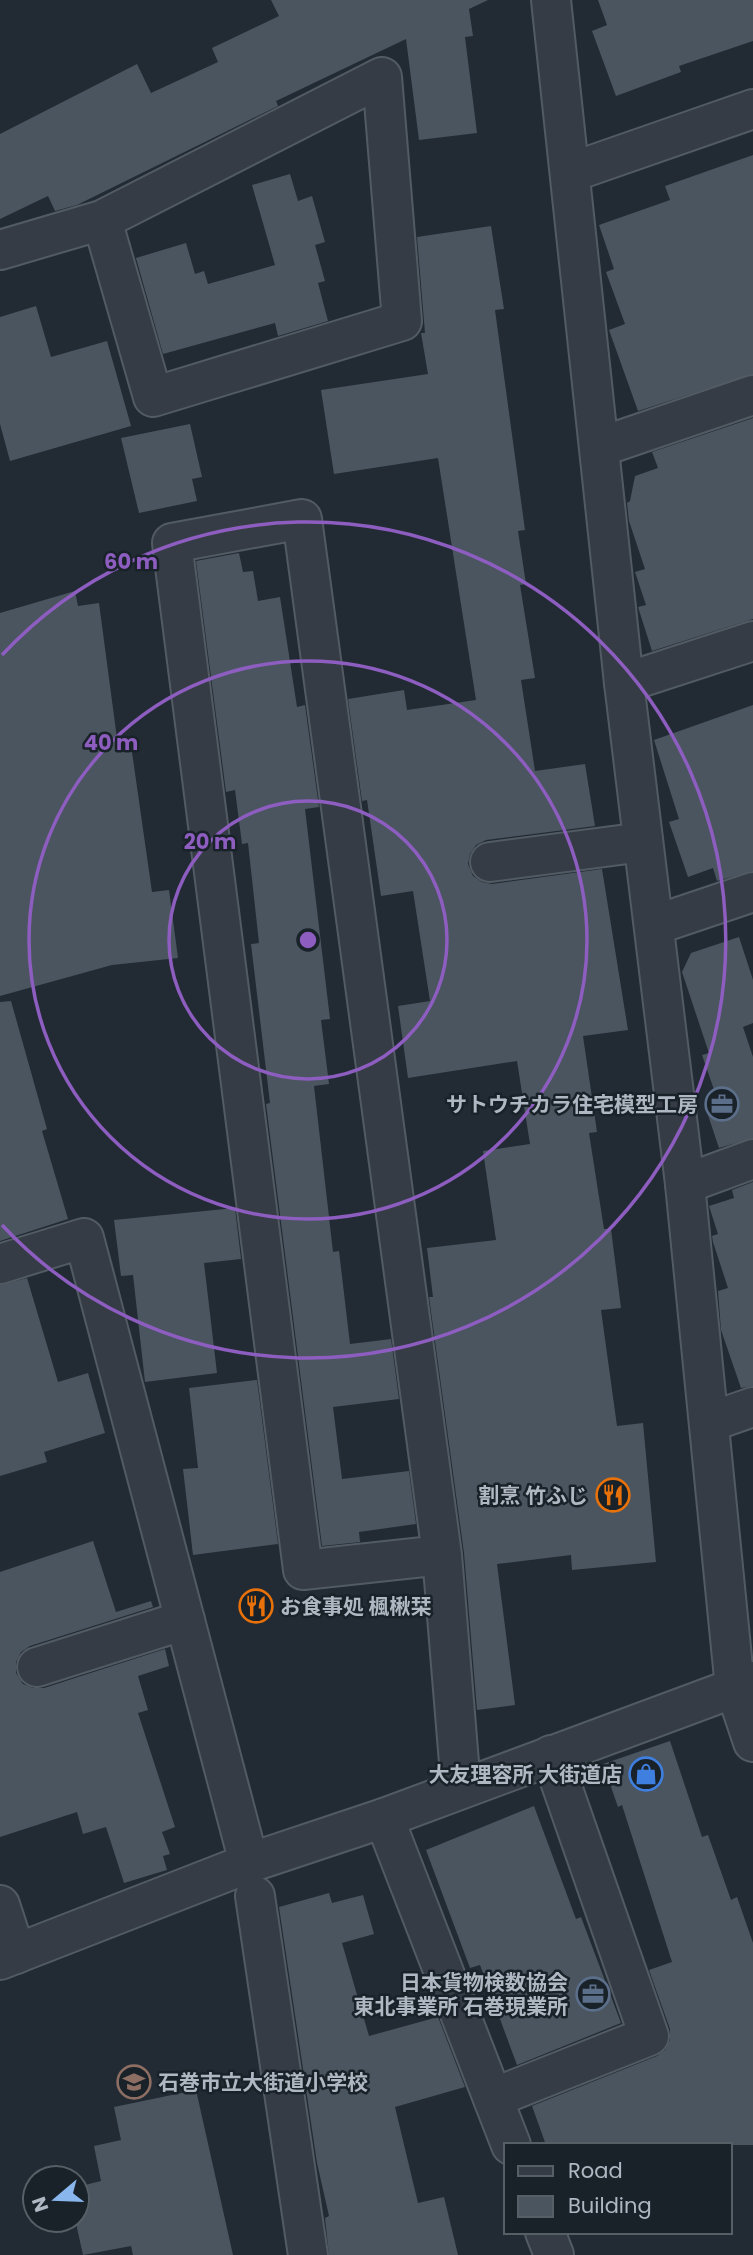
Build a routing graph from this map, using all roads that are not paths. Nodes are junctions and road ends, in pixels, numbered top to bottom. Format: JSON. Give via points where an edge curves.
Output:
{"nodes":[{"id":1,"x":551,"y":0,"type":"edge"},
{"id":2,"x":753,"y":109,"type":"edge"},
{"id":3,"x":572,"y":172,"type":"junction"},
{"id":4,"x":102,"y":220,"type":"junction"},
{"id":5,"x":0,"y":250,"type":"edge"},
{"id":6,"x":753,"y":395,"type":"edge"},
{"id":7,"x":600,"y":447,"type":"junction"},
{"id":8,"x":753,"y":641,"type":"edge"},
{"id":9,"x":624,"y":684,"type":"junction"},
{"id":10,"x":643,"y":842,"type":"junction"},
{"id":11,"x":491,"y":862,"type":"dead end"},
{"id":12,"x":753,"y":892,"type":"edge"},
{"id":13,"x":655,"y":925,"type":"junction"},
{"id":14,"x":753,"y":1159,"type":"edge"},
{"id":15,"x":685,"y":1184,"type":"junction"},
{"id":16,"x":0,"y":1264,"type":"edge"},
{"id":17,"x":753,"y":1407,"type":"edge"},
{"id":18,"x":710,"y":1422,"type":"junction"},
{"id":19,"x":442,"y":1555,"type":"junction"},
{"id":20,"x":186,"y":1620,"type":"junction"},
{"id":21,"x":37,"y":1667,"type":"dead end"},
{"id":22,"x":744,"y":1684,"type":"edge"},
{"id":23,"x":753,"y":1742,"type":"edge"},
{"id":24,"x":551,"y":1755,"type":"junction"},
{"id":25,"x":461,"y":1787,"type":"junction"},
{"id":26,"x":384,"y":1818,"type":"junction"},
{"id":27,"x":252,"y":1879,"type":"junction"},
{"id":28,"x":0,"y":1905,"type":"edge"},
{"id":29,"x":8,"y":1957,"type":"edge"},
{"id":30,"x":493,"y":2098,"type":"junction"},
{"id":31,"x":510,"y":2143,"type":"edge"},
{"id":32,"x":546,"y":2234,"type":"edge"},
{"id":33,"x":308,"y":2255,"type":"edge"},
{"id":34,"x":554,"y":2255,"type":"edge"}],
"edges":[{"from":1,"to":3,"type":"street"},
{"from":2,"to":3,"type":"street"},
{"from":3,"to":7,"type":"street"},
{"from":4,"to":4,"type":"street","via":[[382,76],[402,321],[153,397]]},
{"from":4,"to":5,"type":"street"},
{"from":6,"to":7,"type":"street"},
{"from":7,"to":9,"type":"street"},
{"from":8,"to":9,"type":"street"},
{"from":9,"to":10,"type":"street"},
{"from":10,"to":11,"type":"street"},
{"from":10,"to":13,"type":"street"},
{"from":12,"to":13,"type":"street"},
{"from":13,"to":15,"type":"street"},
{"from":14,"to":15,"type":"street"},
{"from":15,"to":18,"type":"street"},
{"from":16,"to":20,"type":"street","via":[[84,1238]]},
{"from":17,"to":18,"type":"street"},
{"from":18,"to":22,"type":"street"},
{"from":19,"to":19,"type":"street","via":[[302,519],[172,543],[303,1570]]},
{"from":19,"to":25,"type":"street"},
{"from":20,"to":21,"type":"street"},
{"from":20,"to":27,"type":"street"},
{"from":22,"to":23,"type":"street"},
{"from":22,"to":24,"type":"street"},
{"from":24,"to":25,"type":"street"},
{"from":24,"to":30,"type":"street","via":[[649,2036]]},
{"from":25,"to":26,"type":"street"},
{"from":26,"to":27,"type":"street"},
{"from":26,"to":30,"type":"street"},
{"from":27,"to":29,"type":"street"},
{"from":27,"to":33,"type":"street"},
{"from":28,"to":29,"type":"street"},
{"from":30,"to":31,"type":"street"},
{"from":32,"to":34,"type":"street"}]}
